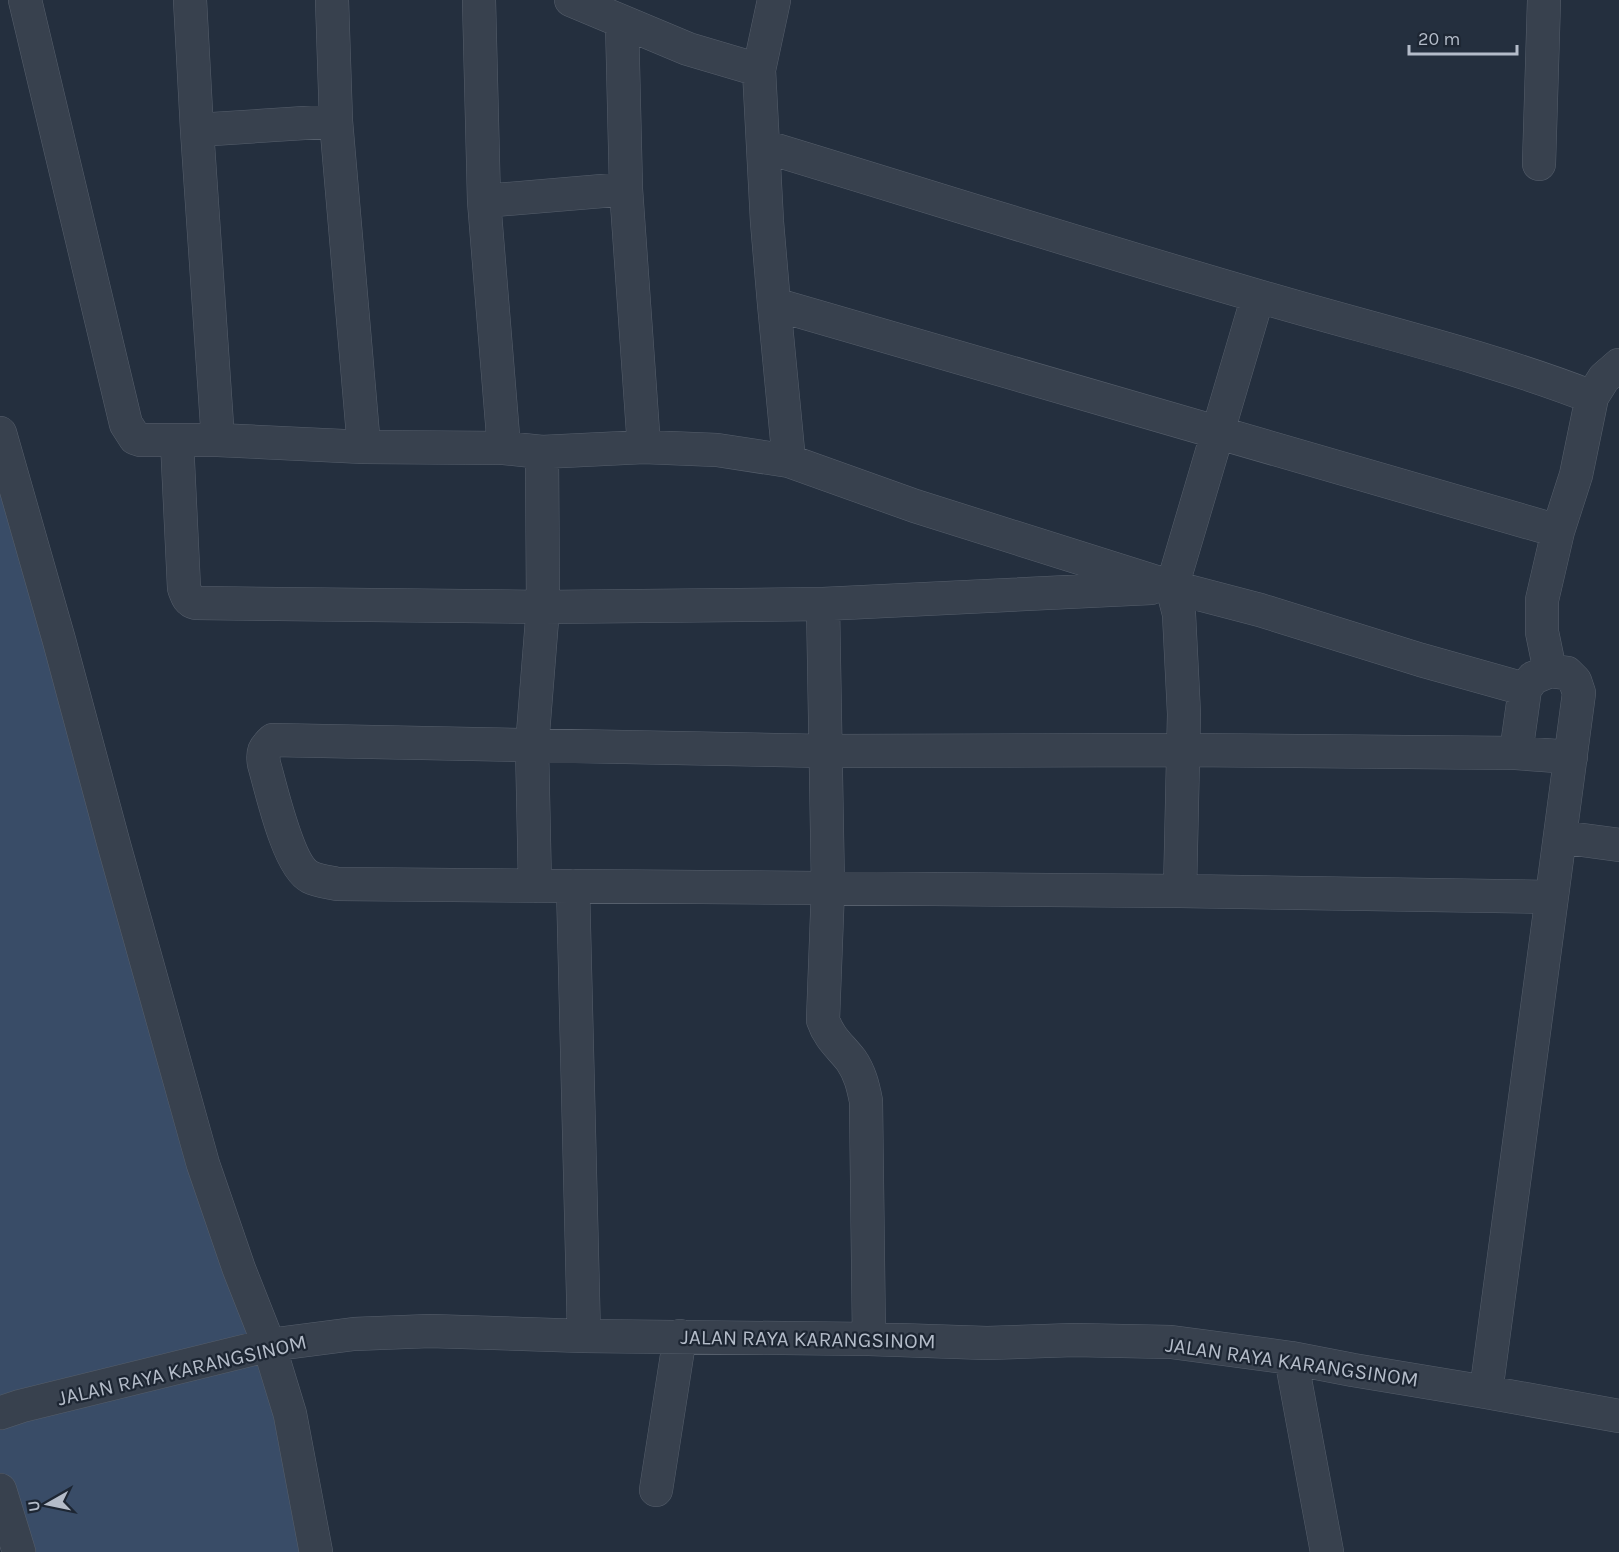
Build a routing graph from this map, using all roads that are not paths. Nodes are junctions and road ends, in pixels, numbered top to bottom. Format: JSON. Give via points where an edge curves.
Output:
{"nodes":[{"id":1,"x":25,"y":0,"type":"edge"},
{"id":2,"x":190,"y":0,"type":"edge"},
{"id":3,"x":332,"y":0,"type":"edge"},
{"id":4,"x":479,"y":0,"type":"edge"},
{"id":5,"x":571,"y":0,"type":"edge"},
{"id":6,"x":774,"y":0,"type":"edge"},
{"id":7,"x":1544,"y":0,"type":"edge"},
{"id":8,"x":622,"y":22,"type":"junction"},
{"id":9,"x":759,"y":70,"type":"junction"},
{"id":10,"x":336,"y":121,"type":"junction"},
{"id":11,"x":197,"y":130,"type":"junction"},
{"id":12,"x":763,"y":146,"type":"junction"},
{"id":13,"x":1539,"y":164,"type":"dead end"},
{"id":14,"x":626,"y":189,"type":"junction"},
{"id":15,"x":484,"y":201,"type":"junction"},
{"id":16,"x":1258,"y":297,"type":"junction"},
{"id":17,"x":774,"y":304,"type":"junction"},
{"id":18,"x":1619,"y":364,"type":"edge"},
{"id":19,"x":1592,"y":397,"type":"junction"},
{"id":20,"x":0,"y":433,"type":"edge"},
{"id":21,"x":1219,"y":433,"type":"junction"},
{"id":22,"x":218,"y":440,"type":"junction"},
{"id":23,"x":177,"y":441,"type":"junction"},
{"id":24,"x":364,"y":447,"type":"junction"},
{"id":25,"x":644,"y":447,"type":"junction"},
{"id":26,"x":504,"y":448,"type":"junction"},
{"id":27,"x":542,"y":452,"type":"junction"},
{"id":28,"x":789,"y":461,"type":"junction"},
{"id":29,"x":1558,"y":531,"type":"junction"},
{"id":30,"x":1172,"y":587,"type":"junction"},
{"id":31,"x":823,"y":604,"type":"junction"},
{"id":32,"x":543,"y":607,"type":"junction"},
{"id":33,"x":1538,"y":680,"type":"junction"},
{"id":34,"x":532,"y":746,"type":"junction"},
{"id":35,"x":1183,"y":750,"type":"junction"},
{"id":36,"x":825,"y":751,"type":"junction"},
{"id":37,"x":1516,"y":753,"type":"junction"},
{"id":38,"x":1571,"y":757,"type":"junction"},
{"id":39,"x":1560,"y":837,"type":"junction"},
{"id":40,"x":1619,"y":845,"type":"edge"},
{"id":41,"x":535,"y":886,"type":"junction"},
{"id":42,"x":573,"y":886,"type":"junction"},
{"id":43,"x":828,"y":888,"type":"junction"},
{"id":44,"x":1180,"y":891,"type":"junction"},
{"id":45,"x":1551,"y":897,"type":"junction"},
{"id":46,"x":584,"y":1336,"type":"junction"},
{"id":47,"x":680,"y":1336,"type":"junction"},
{"id":48,"x":869,"y":1339,"type":"junction"},
{"id":49,"x":258,"y":1348,"type":"junction"},
{"id":50,"x":1291,"y":1358,"type":"junction"},
{"id":51,"x":1485,"y":1392,"type":"junction"},
{"id":52,"x":10,"y":1410,"type":"edge"},
{"id":53,"x":1619,"y":1416,"type":"edge"},
{"id":54,"x":0,"y":1490,"type":"edge"},
{"id":55,"x":656,"y":1490,"type":"dead end"},
{"id":56,"x":19,"y":1552,"type":"edge"},
{"id":57,"x":316,"y":1552,"type":"edge"},
{"id":58,"x":1327,"y":1552,"type":"edge"}],
"edges":[{"from":1,"to":23,"type":"street","via":[[126,424],[135,438]]},
{"from":2,"to":11,"type":"street"},
{"from":3,"to":10,"type":"street"},
{"from":4,"to":15,"type":"street"},
{"from":5,"to":8,"type":"street"},
{"from":6,"to":9,"type":"street"},
{"from":7,"to":13,"type":"street"},
{"from":8,"to":9,"type":"street","via":[[688,49]]},
{"from":8,"to":14,"type":"street"},
{"from":9,"to":12,"type":"street"},
{"from":10,"to":11,"type":"street"},
{"from":10,"to":24,"type":"street"},
{"from":11,"to":22,"type":"street"},
{"from":12,"to":16,"type":"street"},
{"from":12,"to":17,"type":"street"},
{"from":14,"to":15,"type":"street"},
{"from":14,"to":25,"type":"street"},
{"from":15,"to":26,"type":"street"},
{"from":16,"to":19,"type":"street","via":[[1505,366]]},
{"from":16,"to":21,"type":"street"},
{"from":17,"to":21,"type":"street"},
{"from":17,"to":28,"type":"street"},
{"from":18,"to":19,"type":"street"},
{"from":19,"to":29,"type":"street","via":[[1576,475]]},
{"from":20,"to":49,"type":"street","via":[[203,1164],[239,1269]]},
{"from":21,"to":29,"type":"street"},
{"from":21,"to":30,"type":"street"},
{"from":22,"to":23,"type":"street"},
{"from":22,"to":24,"type":"street"},
{"from":23,"to":32,"type":"street","via":[[184,588],[191,602]]},
{"from":24,"to":26,"type":"street"},
{"from":25,"to":27,"type":"street"},
{"from":25,"to":28,"type":"street","via":[[717,450]]},
{"from":26,"to":27,"type":"street"},
{"from":27,"to":32,"type":"street"},
{"from":28,"to":30,"type":"street","via":[[915,506]]},
{"from":29,"to":33,"type":"street","via":[[1542,600]]},
{"from":30,"to":31,"type":"street"},
{"from":30,"to":33,"type":"street","via":[[1421,660]]},
{"from":30,"to":35,"type":"street","via":[[1179,614]]},
{"from":31,"to":32,"type":"street"},
{"from":31,"to":36,"type":"street"},
{"from":32,"to":34,"type":"street"},
{"from":33,"to":37,"type":"street"},
{"from":33,"to":38,"type":"street","via":[[1567,674],[1575,681],[1579,693]]},
{"from":34,"to":36,"type":"street"},
{"from":34,"to":41,"type":"street"},
{"from":34,"to":41,"type":"street","via":[[273,740],[262,753],[290,851],[308,876],[337,884]]},
{"from":35,"to":36,"type":"street"},
{"from":35,"to":37,"type":"street"},
{"from":35,"to":44,"type":"street"},
{"from":36,"to":43,"type":"street"},
{"from":37,"to":38,"type":"street"},
{"from":38,"to":39,"type":"street"},
{"from":39,"to":40,"type":"street"},
{"from":39,"to":45,"type":"street"},
{"from":41,"to":42,"type":"street"},
{"from":42,"to":43,"type":"street"},
{"from":42,"to":46,"type":"street"},
{"from":43,"to":44,"type":"street"},
{"from":43,"to":48,"type":"street","via":[[823,1020],[827,1032],[851,1061],[866,1101]]},
{"from":44,"to":45,"type":"street"},
{"from":45,"to":51,"type":"street"},
{"from":46,"to":47,"type":"street","name":"JALAN RAYA KARANGSINOM"},
{"from":46,"to":49,"type":"street","name":"JALAN RAYA KARANGSINOM","via":[[430,1331],[354,1334]]},
{"from":47,"to":48,"type":"street","name":"JALAN RAYA KARANGSINOM"},
{"from":47,"to":55,"type":"street"},
{"from":48,"to":50,"type":"street","name":"JALAN RAYA KARANGSINOM","via":[[1171,1342]]},
{"from":49,"to":52,"type":"street","name":"JALAN RAYA KARANGSINOM"},
{"from":49,"to":57,"type":"street","via":[[290,1414]]},
{"from":50,"to":51,"type":"street","name":"JALAN RAYA KARANGSINOM"},
{"from":50,"to":58,"type":"street"},
{"from":51,"to":53,"type":"street","name":"JALAN RAYA KARANGSINOM"},
{"from":54,"to":56,"type":"street"}]}
